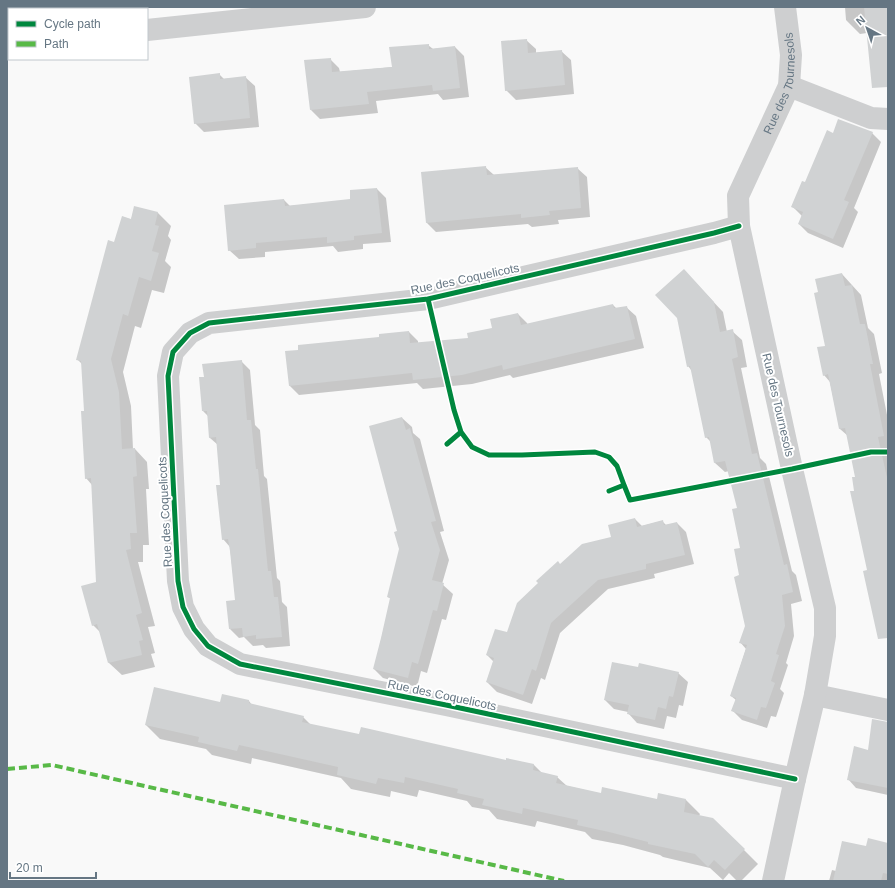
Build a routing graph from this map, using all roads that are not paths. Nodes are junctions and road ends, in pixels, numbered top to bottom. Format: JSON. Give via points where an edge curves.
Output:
{"nodes":[{"id":1,"x":365,"y":7,"type":"edge"},
{"id":2,"x":785,"y":7,"type":"edge"},
{"id":3,"x":148,"y":30,"type":"edge"},
{"id":4,"x":789,"y":86,"type":"junction"},
{"id":5,"x":888,"y":119,"type":"edge"},
{"id":6,"x":738,"y":226,"type":"junction"},
{"id":7,"x":815,"y":695,"type":"junction"},
{"id":8,"x":888,"y":710,"type":"edge"},
{"id":9,"x":795,"y":779,"type":"junction"},
{"id":10,"x":773,"y":881,"type":"edge"}],
"edges":[{"from":1,"to":3,"type":"street"},
{"from":2,"to":4,"type":"street","name":"Rue des Tournesols","via":[[791,55]]},
{"from":4,"to":5,"type":"street","via":[[871,118]]},
{"from":4,"to":6,"type":"street","name":"Rue des Tournesols","via":[[738,196]]},
{"from":6,"to":7,"type":"street","name":"Rue des Tournesols","via":[[825,608],[825,636]]},
{"from":6,"to":9,"type":"street","name":"Rue des Coquelicots","via":[[428,299],[209,323],[190,333],[173,352],[168,376],[178,581],[183,607],[194,629],[208,646],[240,664]]},
{"from":7,"to":8,"type":"street"},
{"from":7,"to":9,"type":"street","name":"Rue des Tournesols"},
{"from":9,"to":10,"type":"street","name":"Rue des Tournesols"}]}
